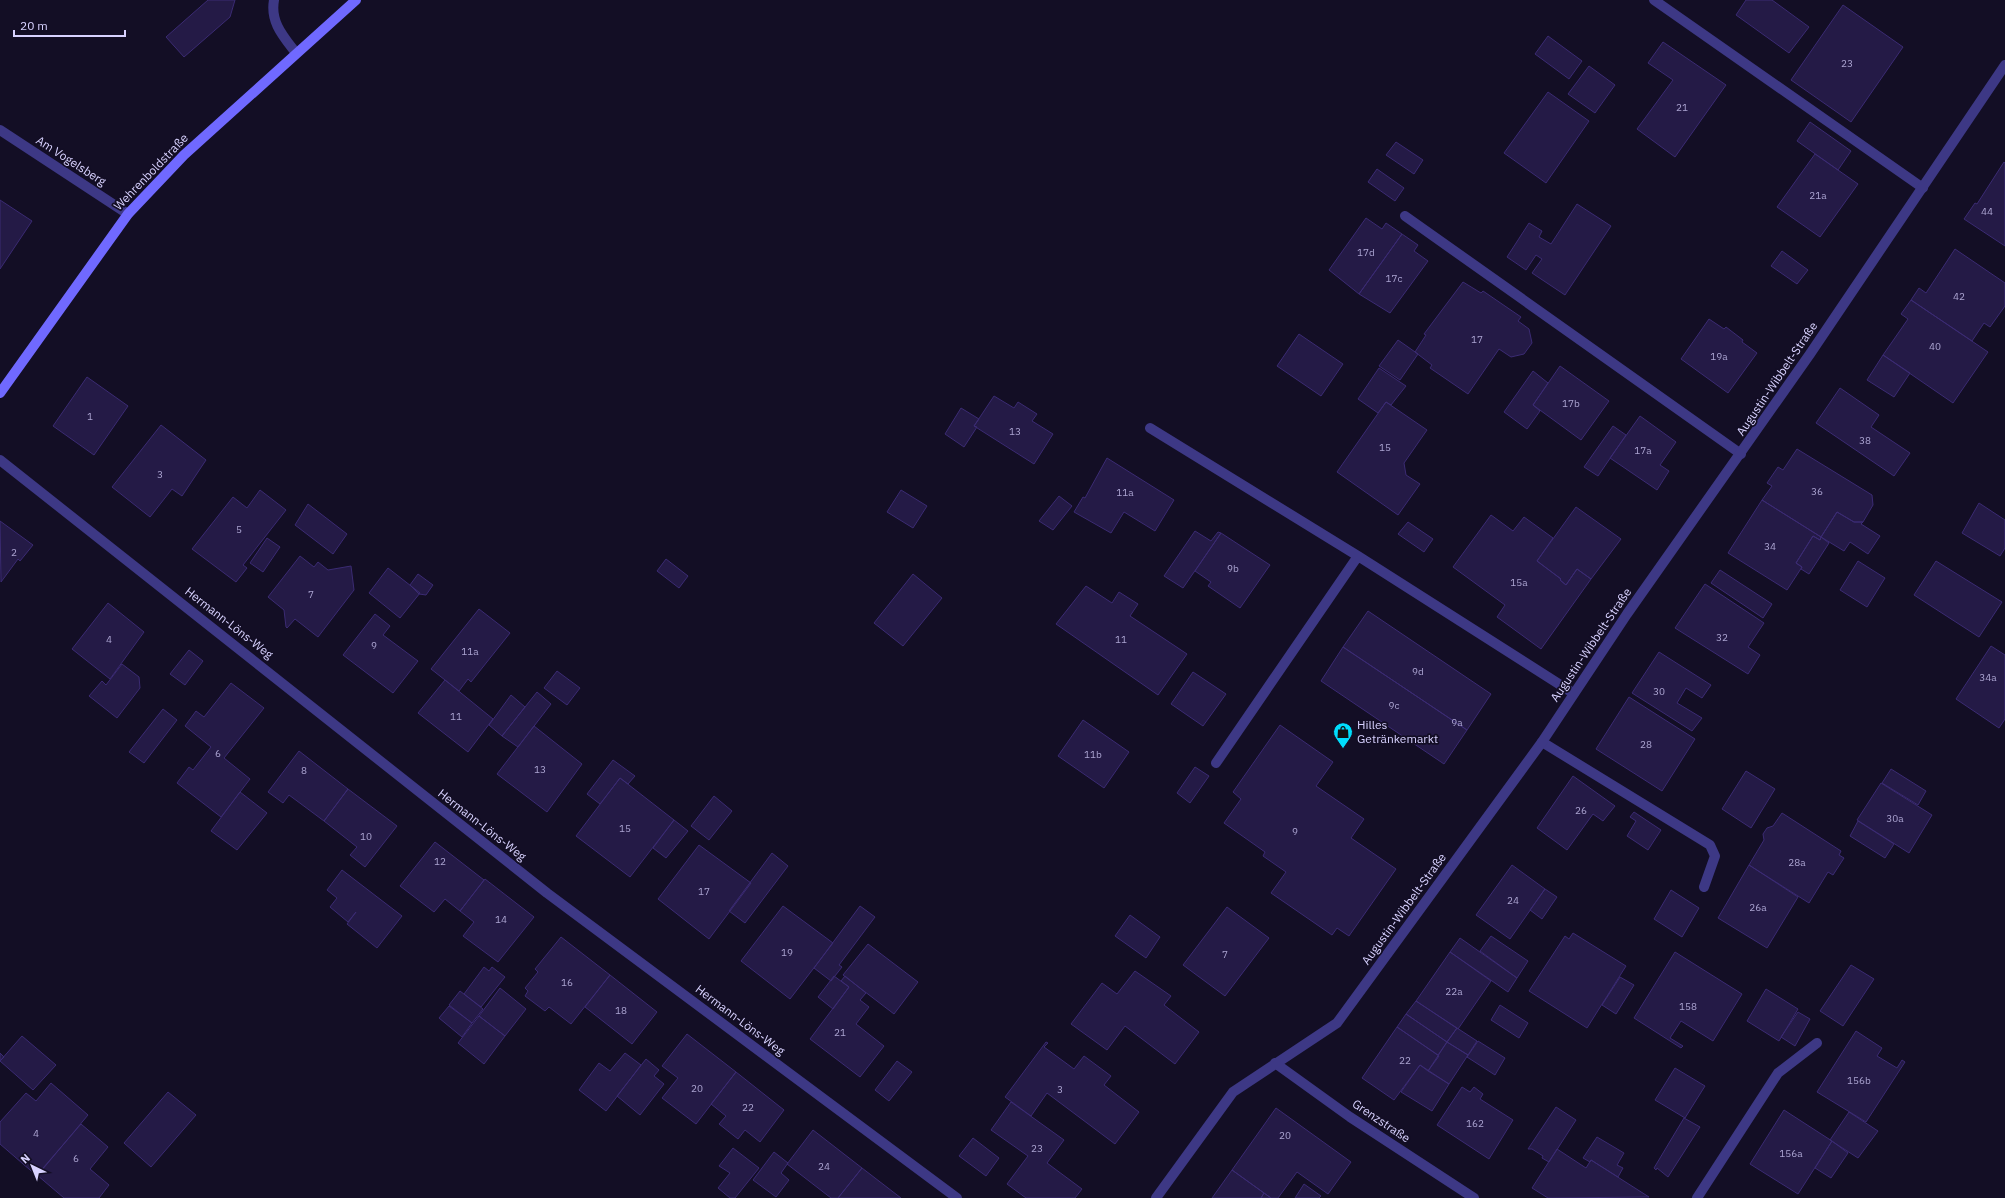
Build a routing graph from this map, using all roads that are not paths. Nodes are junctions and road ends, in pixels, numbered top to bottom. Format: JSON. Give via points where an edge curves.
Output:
{"nodes":[{"id":1,"x":274,"y":0,"type":"edge"},
{"id":2,"x":356,"y":0,"type":"edge"},
{"id":3,"x":1654,"y":0,"type":"edge"},
{"id":4,"x":296,"y":53,"type":"junction"},
{"id":5,"x":2005,"y":65,"type":"edge"},
{"id":6,"x":0,"y":130,"type":"edge"},
{"id":7,"x":1922,"y":188,"type":"junction"},
{"id":8,"x":128,"y":214,"type":"junction"},
{"id":9,"x":1405,"y":216,"type":"dead end"},
{"id":10,"x":0,"y":393,"type":"edge"},
{"id":11,"x":1150,"y":428,"type":"dead end"},
{"id":12,"x":1741,"y":454,"type":"junction"},
{"id":13,"x":0,"y":460,"type":"edge"},
{"id":14,"x":1358,"y":556,"type":"junction"},
{"id":15,"x":1573,"y":693,"type":"junction"},
{"id":16,"x":1542,"y":742,"type":"junction"},
{"id":17,"x":1216,"y":763,"type":"dead end"},
{"id":18,"x":1704,"y":887,"type":"dead end"},
{"id":19,"x":1817,"y":1043,"type":"dead end"},
{"id":20,"x":1275,"y":1063,"type":"junction"},
{"id":21,"x":957,"y":1198,"type":"edge"},
{"id":22,"x":1156,"y":1198,"type":"edge"},
{"id":23,"x":1474,"y":1198,"type":"edge"},
{"id":24,"x":1697,"y":1198,"type":"edge"}],
"edges":[{"from":1,"to":4,"type":"street","via":[[272,11],[276,27]]},
{"from":2,"to":4,"type":"street","name":"Wehrenboldstraße"},
{"from":3,"to":7,"type":"street"},
{"from":4,"to":8,"type":"street","name":"Wehrenboldstraße","via":[[184,155]]},
{"from":5,"to":7,"type":"street","name":"Augustin-Wibbelt-Straße"},
{"from":6,"to":8,"type":"street","name":"Am Vogelsberg"},
{"from":7,"to":12,"type":"street","name":"Augustin-Wibbelt-Straße"},
{"from":8,"to":10,"type":"street","name":"Wehrenboldstraße"},
{"from":9,"to":12,"type":"street"},
{"from":11,"to":14,"type":"street"},
{"from":12,"to":15,"type":"street","name":"Augustin-Wibbelt-Straße"},
{"from":13,"to":21,"type":"street","name":"Hermann-Löns-Weg","via":[[547,893]]},
{"from":14,"to":15,"type":"street"},
{"from":14,"to":17,"type":"street"},
{"from":15,"to":16,"type":"street","name":"Augustin-Wibbelt-Straße"},
{"from":16,"to":18,"type":"street","via":[[1710,845],[1715,856]]},
{"from":16,"to":20,"type":"street","name":"Augustin-Wibbelt-Straße","via":[[1337,1023]]},
{"from":19,"to":24,"type":"street","via":[[1778,1073]]},
{"from":20,"to":22,"type":"street","name":"Augustin-Wibbelt-Straße","via":[[1232,1092]]},
{"from":20,"to":23,"type":"street","name":"Grenzstraße","via":[[1350,1117]]}]}
